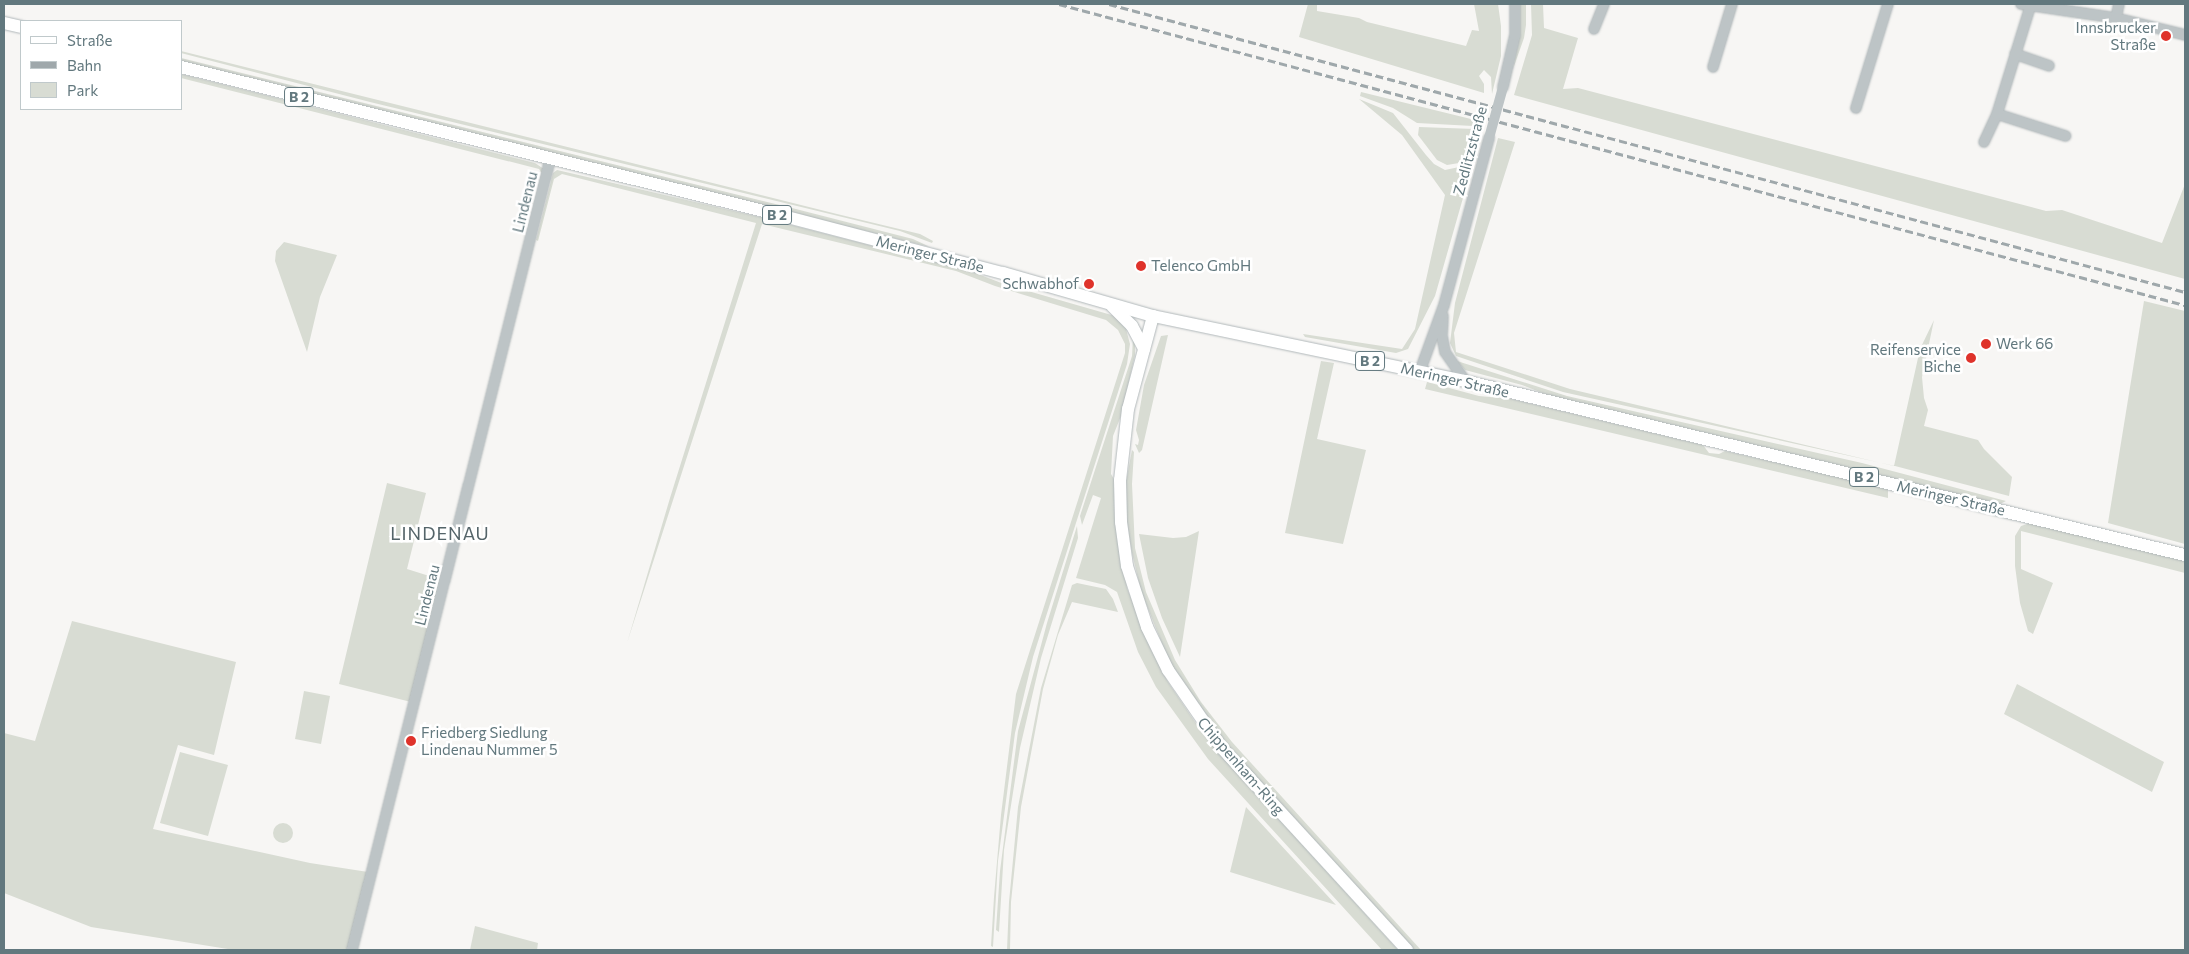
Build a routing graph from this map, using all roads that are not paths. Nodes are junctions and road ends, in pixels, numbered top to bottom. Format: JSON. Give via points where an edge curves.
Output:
{"nodes":[{"id":1,"x":1515,"y":4,"type":"edge"},
{"id":2,"x":1604,"y":4,"type":"edge"},
{"id":3,"x":1732,"y":4,"type":"edge"},
{"id":4,"x":1888,"y":4,"type":"edge"},
{"id":5,"x":2026,"y":4,"type":"edge"},
{"id":6,"x":2119,"y":4,"type":"edge"},
{"id":7,"x":2116,"y":18,"type":"junction"},
{"id":8,"x":4,"y":23,"type":"edge"},
{"id":9,"x":20,"y":28,"type":"edge"},
{"id":10,"x":1594,"y":29,"type":"dead end"},
{"id":11,"x":2185,"y":35,"type":"edge"},
{"id":12,"x":2015,"y":54,"type":"junction"},
{"id":13,"x":2049,"y":66,"type":"dead end"},
{"id":14,"x":1713,"y":67,"type":"dead end"},
{"id":15,"x":182,"y":68,"type":"edge"},
{"id":16,"x":1856,"y":108,"type":"dead end"},
{"id":17,"x":1997,"y":114,"type":"junction"},
{"id":18,"x":2066,"y":136,"type":"dead end"},
{"id":19,"x":1984,"y":142,"type":"dead end"},
{"id":20,"x":550,"y":160,"type":"junction"},
{"id":21,"x":1108,"y":303,"type":"junction"},
{"id":22,"x":1444,"y":305,"type":"junction"},
{"id":23,"x":1153,"y":316,"type":"junction"},
{"id":24,"x":1144,"y":349,"type":"junction"},
{"id":25,"x":1420,"y":371,"type":"junction"},
{"id":26,"x":1465,"y":381,"type":"junction"},
{"id":27,"x":2185,"y":555,"type":"edge"},
{"id":28,"x":352,"y":950,"type":"edge"},
{"id":29,"x":1408,"y":950,"type":"edge"}],
"edges":[{"from":1,"to":22,"type":"street","name":"Zedlitzstraße","bridge":true,"via":[[1515,35],[1503,87]]},
{"from":2,"to":10,"type":"street"},
{"from":3,"to":14,"type":"street"},
{"from":4,"to":16,"type":"street"},
{"from":5,"to":7,"type":"street"},
{"from":5,"to":12,"type":"street"},
{"from":6,"to":7,"type":"street"},
{"from":7,"to":11,"type":"street"},
{"from":8,"to":9,"type":"main road"},
{"from":12,"to":13,"type":"street"},
{"from":12,"to":17,"type":"street"},
{"from":15,"to":20,"type":"main road","number":"B 2"},
{"from":17,"to":18,"type":"street"},
{"from":17,"to":19,"type":"street"},
{"from":20,"to":21,"type":"main road","name":"Meringer Straße","number":"B 2","via":[[947,258]]},
{"from":20,"to":28,"type":"street","name":"Lindenau"},
{"from":21,"to":23,"type":"main road","name":"Meringer Straße","number":"B 2"},
{"from":21,"to":24,"type":"main road","via":[[1132,326]]},
{"from":22,"to":25,"type":"street","name":"Zedlitzstraße"},
{"from":22,"to":26,"type":"street","name":"Zedlitzstraße","via":[[1443,344],[1449,361]]},
{"from":23,"to":24,"type":"main road","name":"Chippenham-Ring"},
{"from":23,"to":25,"type":"main road","name":"Meringer Straße","number":"B 2"},
{"from":24,"to":29,"type":"main road","name":"Chippenham-Ring","via":[[1128,409],[1120,480],[1121,522],[1128,566],[1147,627],[1168,670],[1222,748]]},
{"from":25,"to":26,"type":"main road","name":"Meringer Straße","number":"B 2"},
{"from":26,"to":27,"type":"main road","name":"Meringer Straße","number":"B 2"}]}
